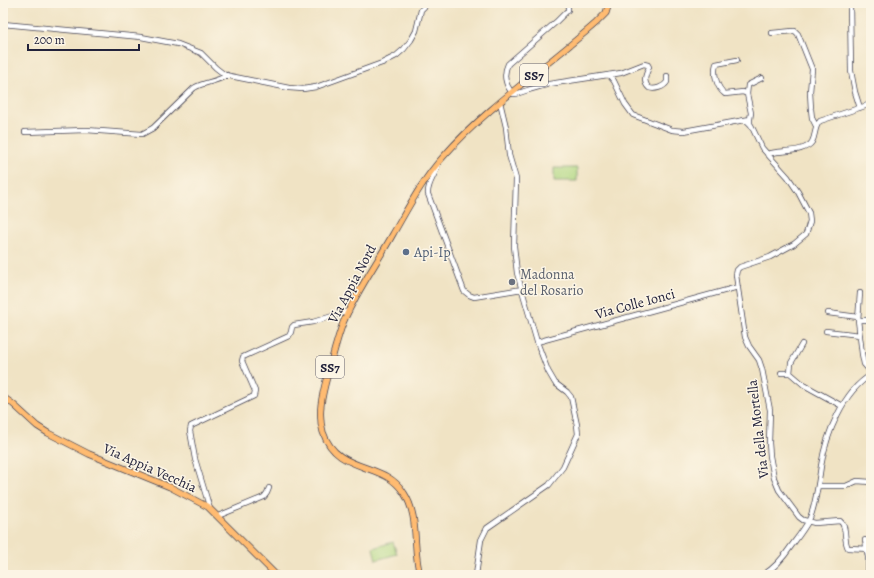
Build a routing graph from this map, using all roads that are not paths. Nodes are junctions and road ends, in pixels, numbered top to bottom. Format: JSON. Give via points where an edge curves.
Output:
{"nodes":[{"id":1,"x":428,"y":3,"type":"edge"},
{"id":2,"x":568,"y":3,"type":"edge"},
{"id":3,"x":609,"y":3,"type":"edge"},
{"id":4,"x":850,"y":3,"type":"edge"},
{"id":5,"x":3,"y":24,"type":"edge"},
{"id":6,"x":772,"y":33,"type":"dead end"},
{"id":7,"x":737,"y":60,"type":"dead end"},
{"id":8,"x":226,"y":75,"type":"junction"},
{"id":9,"x":609,"y":75,"type":"junction"},
{"id":10,"x":666,"y":76,"type":"dead end"},
{"id":11,"x":762,"y":78,"type":"dead end"},
{"id":12,"x":512,"y":93,"type":"junction"},
{"id":13,"x":747,"y":94,"type":"junction"},
{"id":14,"x":500,"y":102,"type":"junction"},
{"id":15,"x":871,"y":104,"type":"edge"},
{"id":16,"x":494,"y":108,"type":"junction"},
{"id":17,"x":860,"y":108,"type":"junction"},
{"id":18,"x":503,"y":116,"type":"junction"},
{"id":19,"x":748,"y":120,"type":"junction"},
{"id":20,"x":816,"y":126,"type":"junction"},
{"id":21,"x":25,"y":132,"type":"dead end"},
{"id":22,"x":767,"y":154,"type":"junction"},
{"id":23,"x":438,"y":163,"type":"junction"},
{"id":24,"x":738,"y":287,"type":"junction"},
{"id":25,"x":522,"y":289,"type":"junction"},
{"id":26,"x":860,"y":293,"type":"dead end"},
{"id":27,"x":349,"y":311,"type":"junction"},
{"id":28,"x":828,"y":313,"type":"dead end"},
{"id":29,"x":858,"y":318,"type":"junction"},
{"id":30,"x":871,"y":320,"type":"edge"},
{"id":31,"x":826,"y":331,"type":"dead end"},
{"id":32,"x":860,"y":335,"type":"junction"},
{"id":33,"x":537,"y":342,"type":"junction"},
{"id":34,"x":802,"y":344,"type":"dead end"},
{"id":35,"x":871,"y":372,"type":"edge"},
{"id":36,"x":781,"y":373,"type":"dead end"},
{"id":37,"x":790,"y":373,"type":"junction"},
{"id":38,"x":871,"y":375,"type":"edge"},
{"id":39,"x":3,"y":397,"type":"edge"},
{"id":40,"x":842,"y":406,"type":"junction"},
{"id":41,"x":871,"y":482,"type":"edge"},
{"id":42,"x":818,"y":486,"type":"junction"},
{"id":43,"x":268,"y":488,"type":"dead end"},
{"id":44,"x":210,"y":509,"type":"junction"},
{"id":45,"x":218,"y":516,"type":"junction"},
{"id":46,"x":808,"y":521,"type":"junction"},
{"id":47,"x":865,"y":540,"type":"dead end"},
{"id":48,"x":869,"y":549,"type":"edge"},
{"id":49,"x":276,"y":575,"type":"edge"},
{"id":50,"x":420,"y":575,"type":"edge"},
{"id":51,"x":476,"y":575,"type":"edge"},
{"id":52,"x":763,"y":575,"type":"edge"},
{"id":53,"x":868,"y":575,"type":"edge"}],
"edges":[{"from":1,"to":8,"type":"street","via":[[421,10],[416,31],[409,44],[396,56],[316,87],[292,88]]},
{"from":2,"to":12,"type":"street","via":[[568,10],[508,64],[506,80]]},
{"from":3,"to":12,"type":"main road","number":"SS7","via":[[606,13],[599,21]]},
{"from":4,"to":17,"type":"street","via":[[851,71]]},
{"from":5,"to":8,"type":"street","via":[[141,37],[178,44],[201,52]]},
{"from":6,"to":20,"type":"street","via":[[795,31],[798,34],[812,69],[811,109]]},
{"from":7,"to":13,"type":"street","via":[[716,65],[717,83],[725,94]]},
{"from":8,"to":21,"type":"street","via":[[194,88],[153,128],[142,134],[86,130]]},
{"from":9,"to":10,"type":"street","via":[[647,64],[649,67],[645,83],[653,89],[666,84]]},
{"from":9,"to":12,"type":"street"},
{"from":9,"to":19,"type":"street","via":[[634,116],[672,130],[682,131]]},
{"from":11,"to":13,"type":"street","via":[[748,85]]},
{"from":12,"to":14,"type":"main road","number":"SS7"},
{"from":13,"to":19,"type":"street","via":[[751,112]]},
{"from":14,"to":16,"type":"main road","number":"SS7"},
{"from":14,"to":18,"type":"street"},
{"from":15,"to":17,"type":"street"},
{"from":16,"to":18,"type":"street"},
{"from":16,"to":23,"type":"main road","name":"Via Appia Nord","number":"SS7"},
{"from":17,"to":20,"type":"street","via":[[821,120]]},
{"from":18,"to":25,"type":"street","via":[[509,155],[516,179],[514,253]]},
{"from":19,"to":22,"type":"street","via":[[759,144]]},
{"from":20,"to":22,"type":"street","via":[[813,141],[807,147]]},
{"from":22,"to":24,"type":"street","name":"Via della Mortella","via":[[800,194],[809,213],[810,226],[805,235],[791,246],[767,259],[739,269],[736,276]]},
{"from":23,"to":25,"type":"street","via":[[436,173],[428,186],[428,196],[464,291],[474,297]]},
{"from":23,"to":27,"type":"main road","name":"Via Appia Nord","number":"SS7","via":[[414,199]]},
{"from":24,"to":33,"type":"street","name":"Via Colle Ionci"},
{"from":24,"to":46,"type":"street","name":"Via della Mortella","via":[[746,338],[760,362],[769,402],[769,449],[775,481],[798,515]]},
{"from":25,"to":33,"type":"street"},
{"from":26,"to":29,"type":"street"},
{"from":27,"to":44,"type":"street","via":[[294,325],[289,336],[243,357],[242,361],[255,391],[254,396],[191,426],[195,459]]},
{"from":27,"to":50,"type":"main road","name":"Via Appia Nord","number":"SS7","via":[[339,335],[324,389],[320,410],[322,430],[340,456],[388,477],[404,491],[413,515]]},
{"from":28,"to":29,"type":"street"},
{"from":29,"to":30,"type":"street"},
{"from":29,"to":32,"type":"street"},
{"from":31,"to":32,"type":"street"},
{"from":32,"to":35,"type":"street","via":[[863,360]]},
{"from":33,"to":51,"type":"street","via":[[552,379],[570,397],[578,436],[553,481],[486,530],[480,542]]},
{"from":34,"to":37,"type":"street","via":[[791,363]]},
{"from":36,"to":37,"type":"street"},
{"from":37,"to":40,"type":"street","via":[[804,385]]},
{"from":38,"to":40,"type":"street","via":[[853,389]]},
{"from":39,"to":44,"type":"main road","name":"Via Appia Vecchia","via":[[48,433],[89,454],[170,487]]},
{"from":40,"to":42,"type":"street","via":[[825,450]]},
{"from":41,"to":42,"type":"street","via":[[858,481],[846,486]]},
{"from":42,"to":46,"type":"street"},
{"from":43,"to":45,"type":"street","via":[[264,497]]},
{"from":44,"to":45,"type":"main road","name":"Via Appia Vecchia"},
{"from":45,"to":49,"type":"main road","name":"Via Appia Vecchia"},
{"from":46,"to":48,"type":"street","via":[[840,521],[844,525],[845,543],[848,548]]},
{"from":46,"to":52,"type":"street","via":[[780,561]]},
{"from":47,"to":48,"type":"street"},
{"from":48,"to":53,"type":"street"}]}
